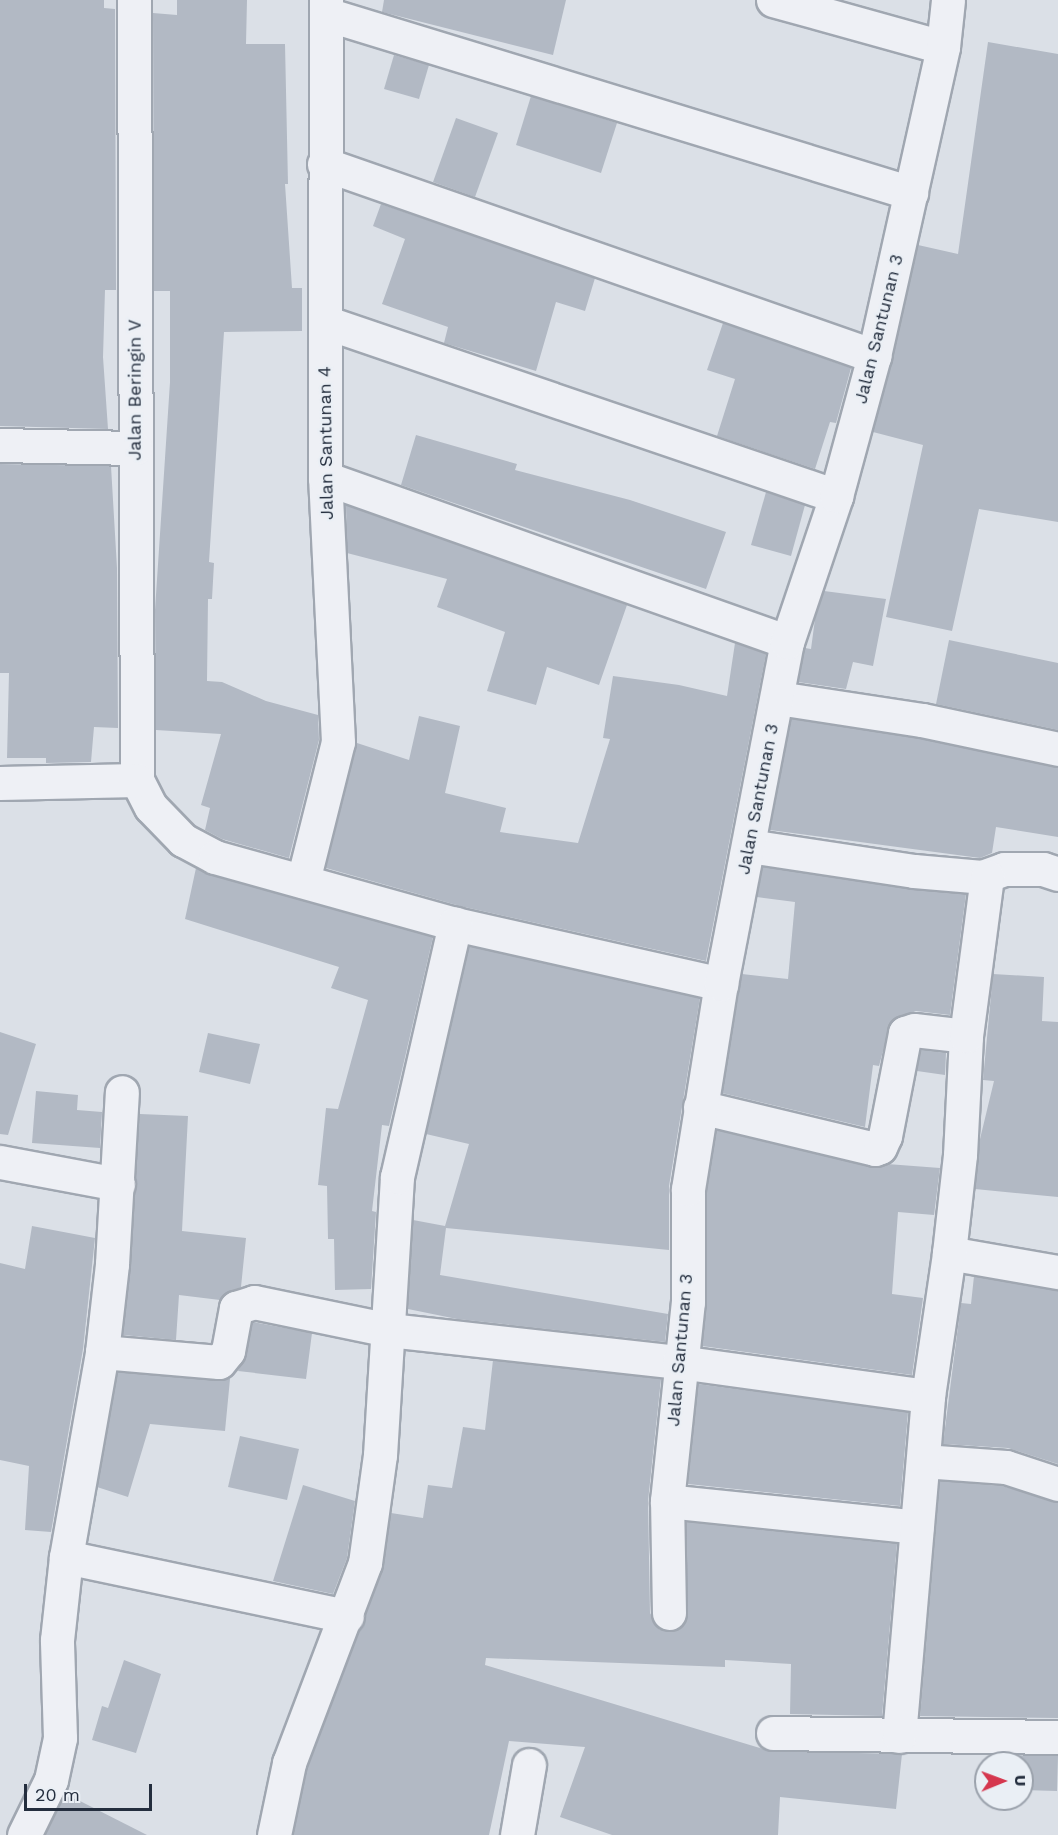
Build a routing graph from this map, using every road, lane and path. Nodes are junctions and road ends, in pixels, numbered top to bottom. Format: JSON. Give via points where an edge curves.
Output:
{"nodes":[{"id":1,"x":134,"y":0,"type":"edge"},
{"id":2,"x":773,"y":0,"type":"edge"},
{"id":3,"x":948,"y":0,"type":"edge"},
{"id":4,"x":326,"y":7,"type":"edge"},
{"id":5,"x":943,"y":47,"type":"junction"},
{"id":6,"x":324,"y":164,"type":"junction"},
{"id":7,"x":911,"y":193,"type":"junction"},
{"id":8,"x":325,"y":322,"type":"junction"},
{"id":9,"x":874,"y":356,"type":"junction"},
{"id":10,"x":0,"y":445,"type":"edge"},
{"id":11,"x":135,"y":448,"type":"junction"},
{"id":12,"x":325,"y":478,"type":"junction"},
{"id":13,"x":836,"y":496,"type":"junction"},
{"id":14,"x":787,"y":642,"type":"junction"},
{"id":15,"x":778,"y":698,"type":"junction"},
{"id":16,"x":1058,"y":749,"type":"edge"},
{"id":17,"x":137,"y":780,"type":"junction"},
{"id":18,"x":0,"y":783,"type":"edge"},
{"id":19,"x":749,"y":846,"type":"junction"},
{"id":20,"x":1058,"y":874,"type":"edge"},
{"id":21,"x":987,"y":876,"type":"junction"},
{"id":22,"x":303,"y":881,"type":"junction"},
{"id":23,"x":455,"y":924,"type":"junction"},
{"id":24,"x":721,"y":984,"type":"junction"},
{"id":25,"x":966,"y":1036,"type":"junction"},
{"id":26,"x":122,"y":1092,"type":"dead end"},
{"id":27,"x":700,"y":1107,"type":"junction"},
{"id":28,"x":0,"y":1162,"type":"edge"},
{"id":29,"x":118,"y":1184,"type":"junction"},
{"id":30,"x":949,"y":1253,"type":"junction"},
{"id":31,"x":1058,"y":1272,"type":"edge"},
{"id":32,"x":389,"y":1330,"type":"junction"},
{"id":33,"x":102,"y":1352,"type":"junction"},
{"id":34,"x":679,"y":1362,"type":"junction"},
{"id":35,"x":928,"y":1396,"type":"junction"},
{"id":36,"x":923,"y":1461,"type":"junction"},
{"id":37,"x":1058,"y":1484,"type":"edge"},
{"id":38,"x":667,"y":1501,"type":"junction"},
{"id":39,"x":917,"y":1527,"type":"junction"},
{"id":40,"x":66,"y":1557,"type":"junction"},
{"id":41,"x":669,"y":1613,"type":"dead end"},
{"id":42,"x":347,"y":1616,"type":"junction"},
{"id":43,"x":773,"y":1733,"type":"dead end"},
{"id":44,"x":898,"y":1736,"type":"junction"},
{"id":45,"x":1058,"y":1737,"type":"edge"},
{"id":46,"x":529,"y":1765,"type":"dead end"},
{"id":47,"x":24,"y":1835,"type":"edge"},
{"id":48,"x":274,"y":1835,"type":"edge"},
{"id":49,"x":517,"y":1835,"type":"edge"}],
"edges":[{"from":1,"to":11,"type":"street","name":"Jalan Beringin V"},
{"from":2,"to":5,"type":"street"},
{"from":3,"to":5,"type":"street","name":"Jalan Santunan 3"},
{"from":4,"to":6,"type":"street","name":"Jalan Santunan 4"},
{"from":4,"to":7,"type":"street"},
{"from":5,"to":7,"type":"street","name":"Jalan Santunan 3"},
{"from":6,"to":8,"type":"street","name":"Jalan Santunan 4"},
{"from":6,"to":9,"type":"street"},
{"from":7,"to":9,"type":"street","name":"Jalan Santunan 3"},
{"from":8,"to":12,"type":"street","name":"Jalan Santunan 4"},
{"from":8,"to":13,"type":"street"},
{"from":9,"to":13,"type":"street","name":"Jalan Santunan 3"},
{"from":10,"to":11,"type":"street"},
{"from":11,"to":17,"type":"street","name":"Jalan Beringin V"},
{"from":12,"to":14,"type":"street"},
{"from":12,"to":22,"type":"street","name":"Jalan Santunan 4","via":[[338,742]]},
{"from":13,"to":14,"type":"street","name":"Jalan Santunan 3"},
{"from":14,"to":15,"type":"street","name":"Jalan Santunan 3"},
{"from":15,"to":16,"type":"street","via":[[922,720]]},
{"from":15,"to":19,"type":"street","name":"Jalan Santunan 3"},
{"from":17,"to":18,"type":"street"},
{"from":17,"to":22,"type":"street","via":[[151,807],[183,840],[215,857]]},
{"from":19,"to":21,"type":"street","via":[[914,871]]},
{"from":19,"to":24,"type":"street","name":"Jalan Santunan 3"},
{"from":20,"to":21,"type":"street","via":[[1043,869],[1004,869]]},
{"from":21,"to":25,"type":"street"},
{"from":22,"to":23,"type":"street"},
{"from":23,"to":24,"type":"street"},
{"from":23,"to":32,"type":"street","via":[[397,1177]]},
{"from":24,"to":27,"type":"street","name":"Jalan Santunan 3"},
{"from":25,"to":27,"type":"street","via":[[914,1030],[903,1037],[880,1147]]},
{"from":25,"to":30,"type":"street","via":[[960,1155]]},
{"from":26,"to":29,"type":"street"},
{"from":27,"to":34,"type":"street","name":"Jalan Santunan 3","via":[[688,1189],[688,1302]]},
{"from":28,"to":29,"type":"street"},
{"from":29,"to":33,"type":"street"},
{"from":30,"to":31,"type":"street"},
{"from":30,"to":35,"type":"street"},
{"from":32,"to":33,"type":"street","via":[[247,1302],[236,1308],[228,1351],[219,1362]]},
{"from":32,"to":34,"type":"street"},
{"from":32,"to":42,"type":"street","via":[[375,1510],[365,1563]]},
{"from":33,"to":40,"type":"street"},
{"from":34,"to":35,"type":"street"},
{"from":34,"to":38,"type":"street","name":"Jalan Santunan 3"},
{"from":35,"to":36,"type":"street"},
{"from":36,"to":37,"type":"street","via":[[1006,1467]]},
{"from":36,"to":39,"type":"street"},
{"from":38,"to":39,"type":"street"},
{"from":38,"to":41,"type":"street","name":"Jalan Santunan 3"},
{"from":39,"to":44,"type":"street"},
{"from":40,"to":42,"type":"street"},
{"from":40,"to":47,"type":"street","via":[[57,1640],[58,1749],[51,1780]]},
{"from":42,"to":48,"type":"street","via":[[289,1763]]},
{"from":43,"to":44,"type":"street"},
{"from":44,"to":45,"type":"street"},
{"from":46,"to":49,"type":"street"}]}
